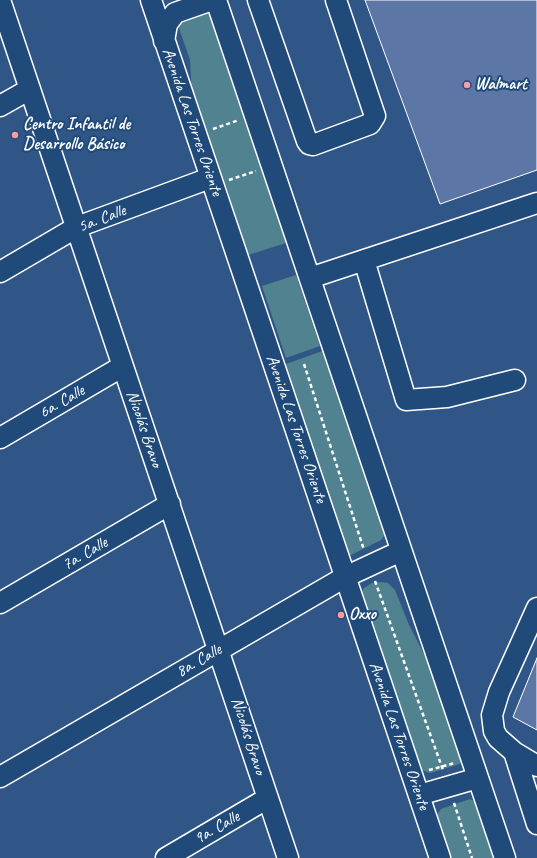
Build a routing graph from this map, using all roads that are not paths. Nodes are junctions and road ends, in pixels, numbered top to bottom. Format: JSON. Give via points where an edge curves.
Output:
{"nodes":[{"id":1,"x":0,"y":0,"type":"edge"},
{"id":2,"x":151,"y":0,"type":"edge"},
{"id":3,"x":168,"y":0,"type":"edge"},
{"id":4,"x":186,"y":0,"type":"edge"},
{"id":5,"x":212,"y":0,"type":"edge"},
{"id":6,"x":216,"y":0,"type":"edge"},
{"id":7,"x":258,"y":0,"type":"edge"},
{"id":8,"x":336,"y":0,"type":"edge"},
{"id":9,"x":164,"y":41,"type":"junction"},
{"id":10,"x":30,"y":89,"type":"junction"},
{"id":11,"x":0,"y":106,"type":"edge"},
{"id":12,"x":212,"y":182,"type":"junction"},
{"id":13,"x":537,"y":203,"type":"edge"},
{"id":14,"x":77,"y":227,"type":"junction"},
{"id":15,"x":364,"y":260,"type":"junction"},
{"id":16,"x":0,"y":272,"type":"edge"},
{"id":17,"x":310,"y":278,"type":"junction"},
{"id":18,"x":123,"y":366,"type":"junction"},
{"id":19,"x":515,"y":380,"type":"dead end"},
{"id":20,"x":0,"y":438,"type":"edge"},
{"id":21,"x":170,"y":504,"type":"junction"},
{"id":22,"x":401,"y":551,"type":"junction"},
{"id":23,"x":345,"y":576,"type":"junction"},
{"id":24,"x":0,"y":603,"type":"edge"},
{"id":25,"x":537,"y":608,"type":"edge"},
{"id":26,"x":218,"y":649,"type":"junction"},
{"id":27,"x":514,"y":752,"type":"junction"},
{"id":28,"x":537,"y":766,"type":"edge"},
{"id":29,"x":0,"y":777,"type":"edge"},
{"id":30,"x":478,"y":778,"type":"junction"},
{"id":31,"x":419,"y":795,"type":"junction"},
{"id":32,"x":268,"y":798,"type":"junction"},
{"id":33,"x":537,"y":824,"type":"edge"},
{"id":34,"x":166,"y":858,"type":"edge"},
{"id":35,"x":288,"y":858,"type":"edge"},
{"id":36,"x":440,"y":858,"type":"edge"},
{"id":37,"x":505,"y":858,"type":"edge"}],
"edges":[{"from":1,"to":10,"type":"street","name":"Nicolás Bravo"},
{"from":2,"to":9,"type":"street","name":"Avenida Las Torres Oriente"},
{"from":3,"to":4,"type":"street"},
{"from":5,"to":9,"type":"street","via":[[175,14],[166,24]]},
{"from":6,"to":17,"type":"street"},
{"from":7,"to":8,"type":"street","via":[[309,144],[316,144],[370,124],[375,116]]},
{"from":9,"to":12,"type":"street","name":"Avenida Las Torres Oriente"},
{"from":10,"to":11,"type":"street"},
{"from":10,"to":14,"type":"street","name":"Nicolás Bravo"},
{"from":12,"to":14,"type":"street","name":"5a. Calle"},
{"from":12,"to":23,"type":"street","name":"Avenida Las Torres Oriente"},
{"from":13,"to":15,"type":"street"},
{"from":14,"to":16,"type":"street","name":"5a. Calle"},
{"from":14,"to":18,"type":"street","name":"Nicolás Bravo"},
{"from":15,"to":17,"type":"street"},
{"from":15,"to":19,"type":"street","via":[[406,400],[447,397]]},
{"from":17,"to":22,"type":"street"},
{"from":18,"to":20,"type":"street","name":"6a. Calle"},
{"from":18,"to":21,"type":"street","name":"Nicolás Bravo"},
{"from":21,"to":24,"type":"street","name":"7a. Calle"},
{"from":21,"to":26,"type":"street","name":"Nicolás Bravo"},
{"from":22,"to":23,"type":"street","name":"8a. Calle"},
{"from":22,"to":30,"type":"street"},
{"from":23,"to":26,"type":"street","name":"8a. Calle"},
{"from":23,"to":31,"type":"street","name":"Avenida Las Torres Oriente"},
{"from":25,"to":27,"type":"street","via":[[499,692],[492,715],[494,731],[504,745]]},
{"from":26,"to":29,"type":"street","name":"8a. Calle"},
{"from":26,"to":32,"type":"street","name":"Nicolás Bravo"},
{"from":27,"to":28,"type":"street"},
{"from":27,"to":33,"type":"street"},
{"from":30,"to":31,"type":"street"},
{"from":30,"to":37,"type":"street"},
{"from":31,"to":36,"type":"street","name":"Avenida Las Torres Oriente"},
{"from":32,"to":34,"type":"street","name":"9a. Calle"},
{"from":32,"to":35,"type":"street","name":"Nicolás Bravo"}]}
